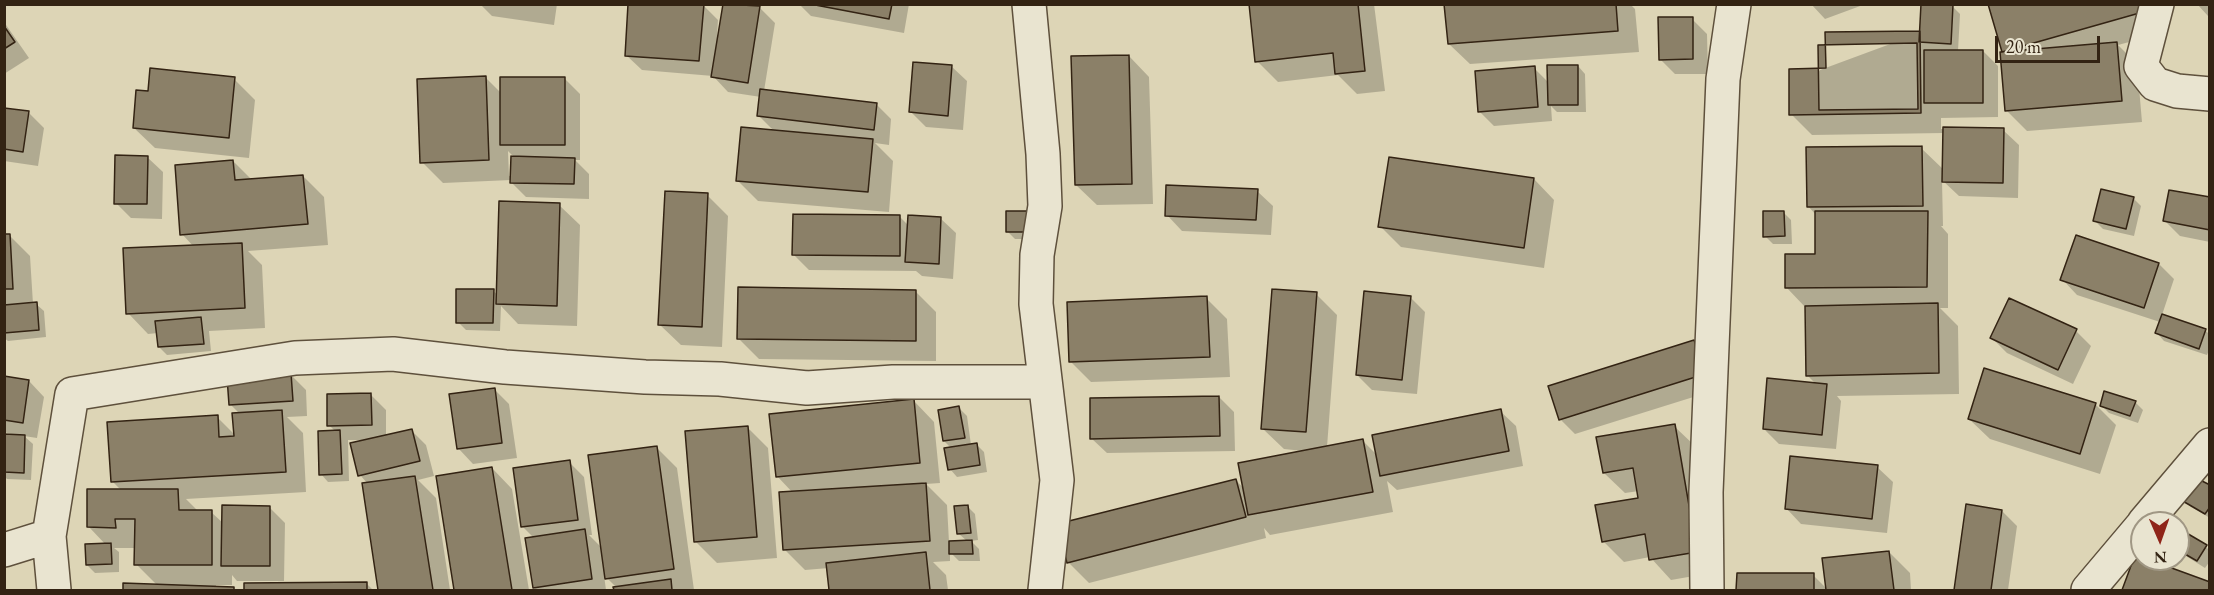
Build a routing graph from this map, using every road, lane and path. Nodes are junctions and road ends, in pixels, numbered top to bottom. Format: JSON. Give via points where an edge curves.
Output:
{"nodes":[{"id":1,"x":1029,"y":4,"type":"edge"},
{"id":2,"x":1734,"y":4,"type":"edge"},
{"id":3,"x":2157,"y":4,"type":"edge"},
{"id":4,"x":2210,"y":94,"type":"edge"},
{"id":5,"x":1044,"y":382,"type":"junction"},
{"id":6,"x":2210,"y":445,"type":"edge"},
{"id":7,"x":2154,"y":511,"type":"edge"},
{"id":8,"x":49,"y":536,"type":"junction"},
{"id":9,"x":2130,"y":540,"type":"edge"},
{"id":10,"x":4,"y":550,"type":"edge"},
{"id":11,"x":54,"y":591,"type":"edge"},
{"id":12,"x":1045,"y":591,"type":"edge"},
{"id":13,"x":1707,"y":591,"type":"edge"},
{"id":14,"x":2088,"y":591,"type":"edge"}],
"edges":[{"from":1,"to":5,"type":"street","via":[[1044,164],[1045,206],[1037,255],[1036,304]]},
{"from":2,"to":13,"type":"street","via":[[1723,90],[1706,492]]},
{"from":3,"to":4,"type":"street","via":[[2141,66],[2156,84],[2177,91]]},
{"from":5,"to":8,"type":"street","via":[[892,382],[807,388],[505,367],[393,354],[295,358],[231,367],[72,394]]},
{"from":5,"to":12,"type":"street","via":[[1057,480]]},
{"from":6,"to":7,"type":"street"},
{"from":8,"to":10,"type":"street"},
{"from":8,"to":11,"type":"street"},
{"from":9,"to":14,"type":"street"}]}
